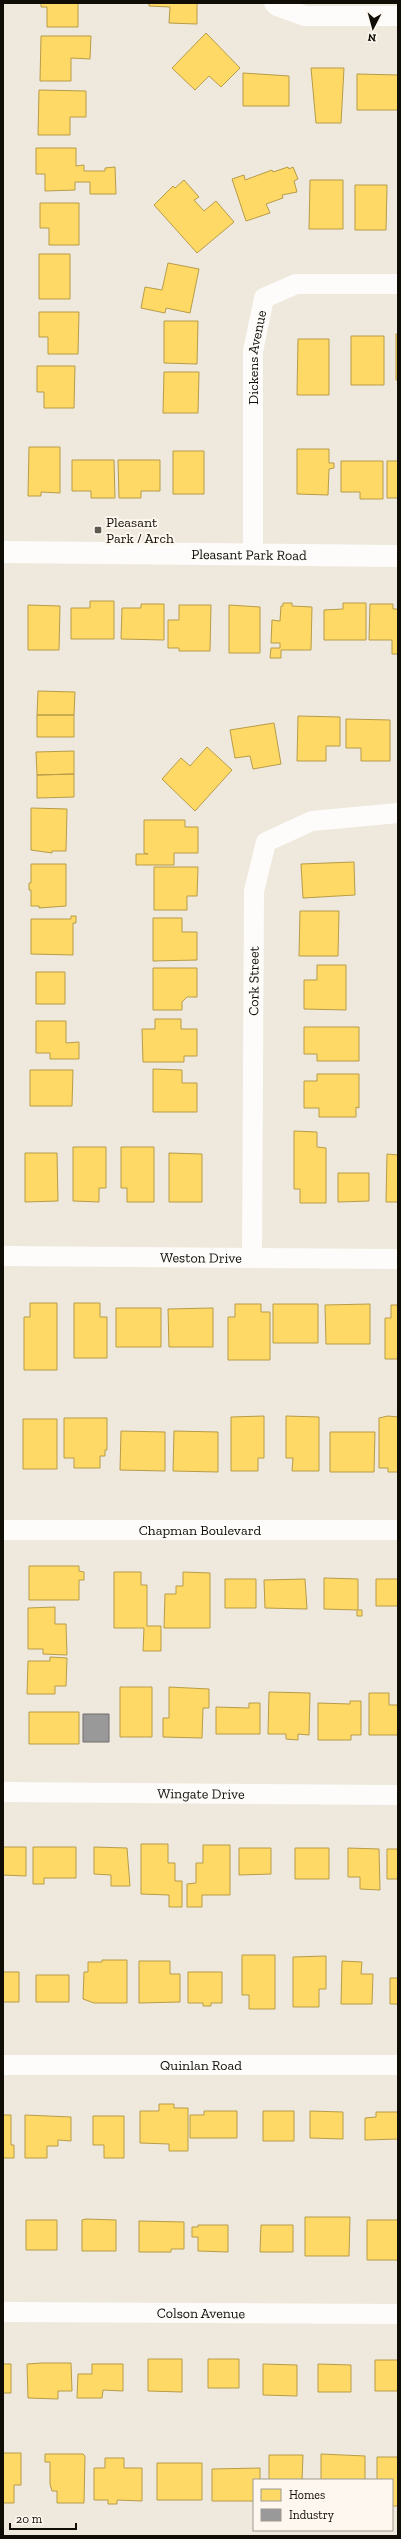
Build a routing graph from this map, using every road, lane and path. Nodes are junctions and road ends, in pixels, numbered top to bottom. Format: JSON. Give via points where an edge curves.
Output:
{"nodes":[{"id":1,"x":274,"y":3,"type":"edge"},
{"id":2,"x":398,"y":16,"type":"edge"},
{"id":3,"x":398,"y":284,"type":"edge"},
{"id":4,"x":3,"y":552,"type":"edge"},
{"id":5,"x":253,"y":554,"type":"junction"},
{"id":6,"x":398,"y":556,"type":"edge"},
{"id":7,"x":398,"y":813,"type":"edge"},
{"id":8,"x":3,"y":1256,"type":"edge"},
{"id":9,"x":252,"y":1258,"type":"junction"},
{"id":10,"x":398,"y":1259,"type":"edge"},
{"id":11,"x":3,"y":1530,"type":"edge"},
{"id":12,"x":398,"y":1530,"type":"edge"},
{"id":13,"x":3,"y":1792,"type":"edge"},
{"id":14,"x":398,"y":1795,"type":"edge"},
{"id":15,"x":3,"y":2065,"type":"edge"},
{"id":16,"x":398,"y":2065,"type":"edge"},
{"id":17,"x":3,"y":2312,"type":"edge"},
{"id":18,"x":398,"y":2314,"type":"edge"}],
"edges":[{"from":1,"to":2,"type":"street","via":[[305,16]]},
{"from":3,"to":5,"type":"street","name":"Dickens Avenue","via":[[296,284],[264,298],[253,351]]},
{"from":4,"to":5,"type":"street","name":"Pleasant Park Road"},
{"from":5,"to":6,"type":"street","name":"Pleasant Park Road"},
{"from":7,"to":9,"type":"street","name":"Cork Street","via":[[312,821],[266,842],[254,891]]},
{"from":8,"to":9,"type":"street","name":"Weston Drive"},
{"from":9,"to":10,"type":"street","name":"Weston Drive"},
{"from":11,"to":12,"type":"street","name":"Chapman Boulevard"},
{"from":13,"to":14,"type":"street","name":"Wingate Drive"},
{"from":15,"to":16,"type":"street","name":"Quinlan Road"},
{"from":17,"to":18,"type":"street","name":"Colson Avenue"}]}
